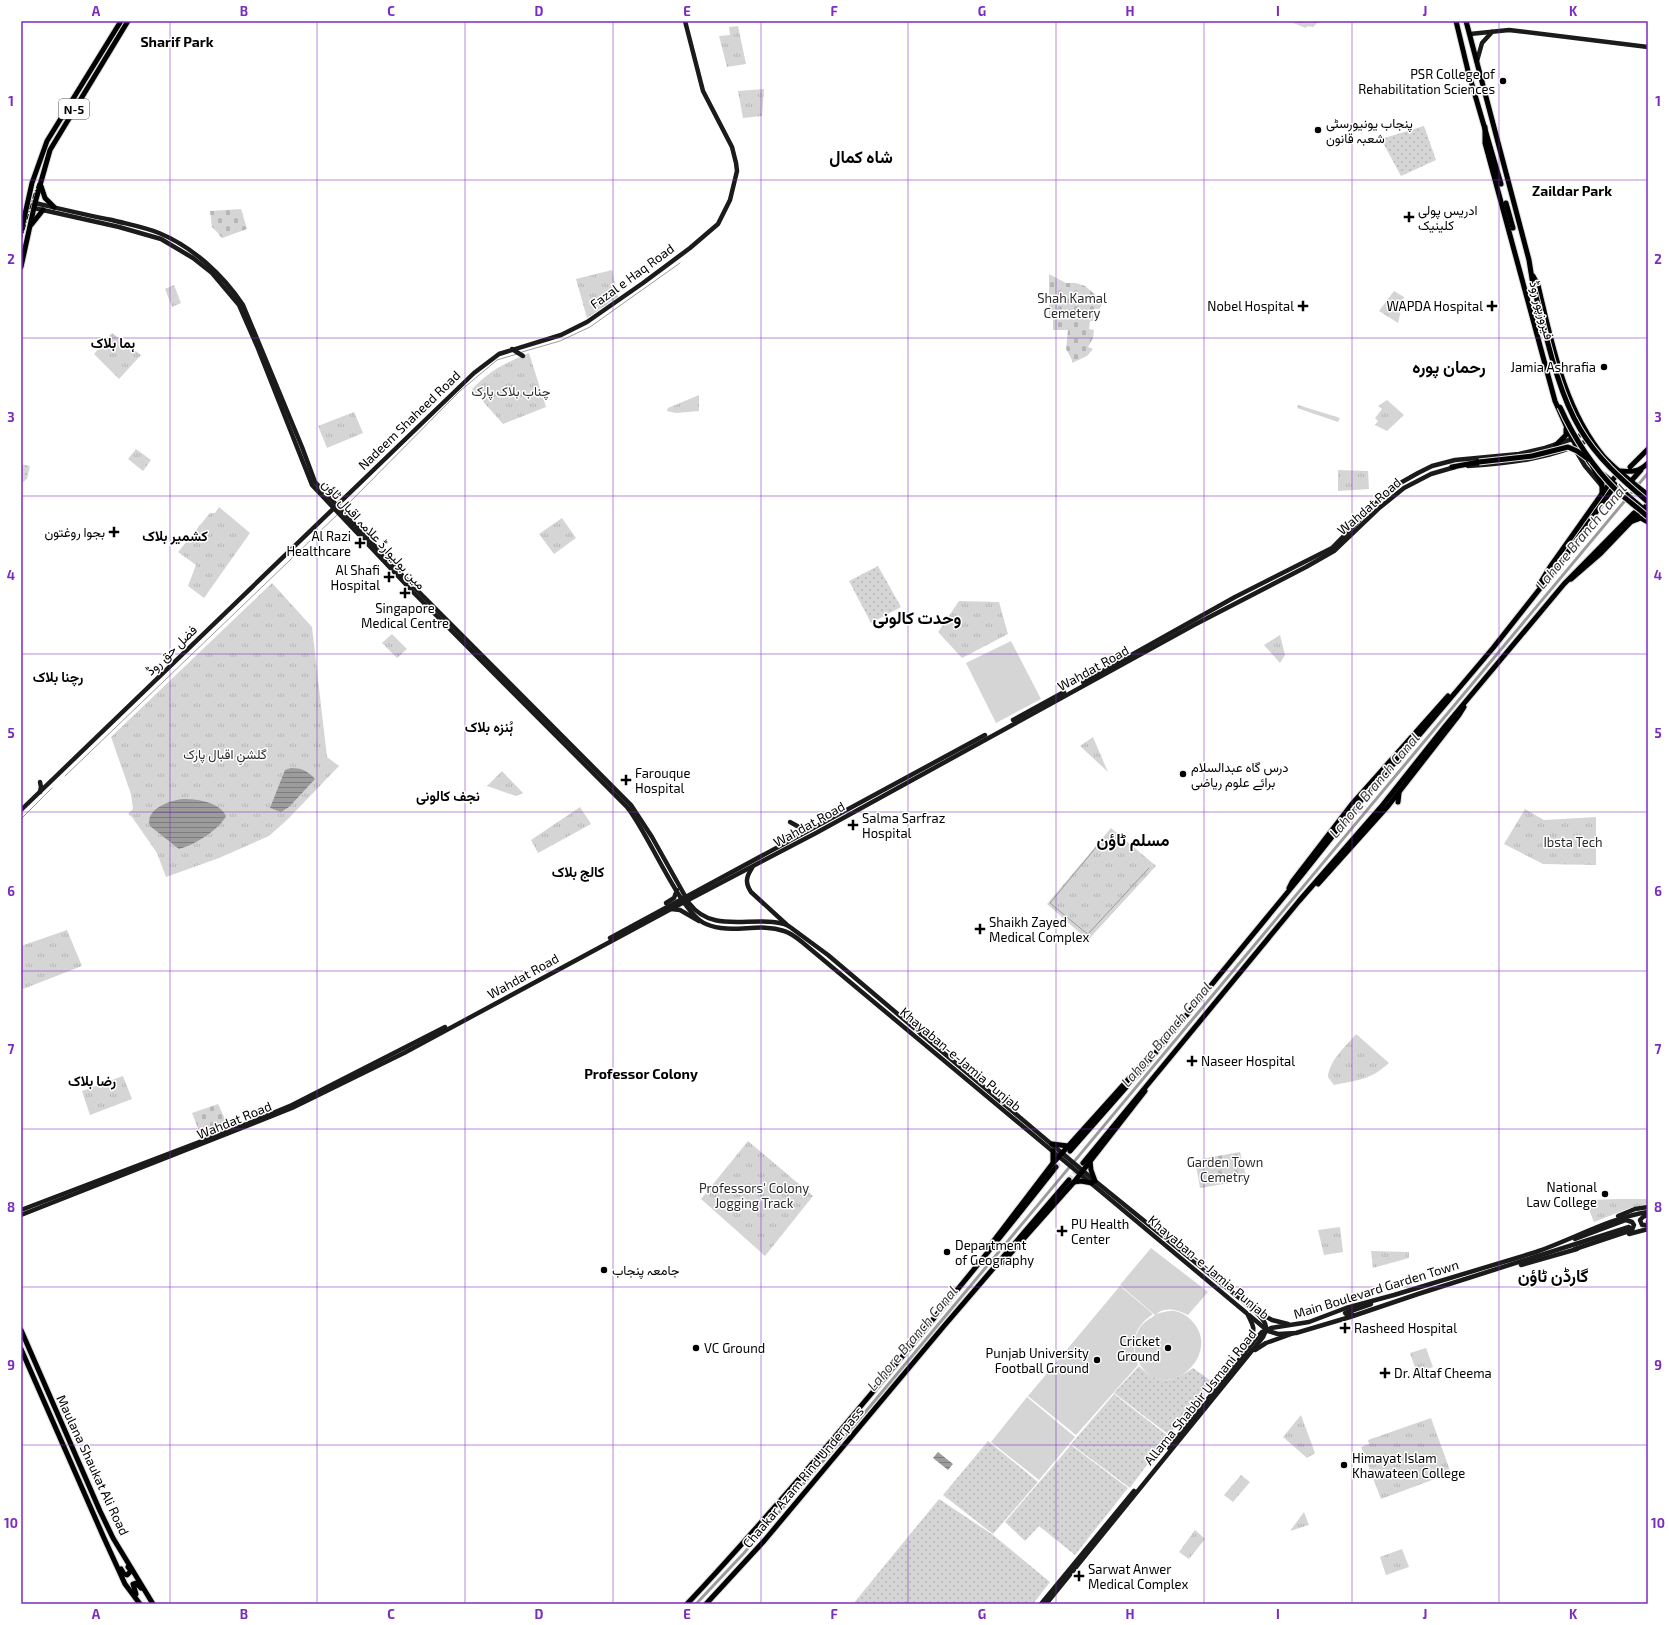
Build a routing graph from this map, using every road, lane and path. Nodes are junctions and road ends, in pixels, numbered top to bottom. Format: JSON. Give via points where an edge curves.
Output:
{"nodes":[{"id":1,"x":121,"y":21,"type":"edge"},
{"id":2,"x":128,"y":21,"type":"edge"},
{"id":3,"x":685,"y":21,"type":"edge"},
{"id":4,"x":1456,"y":21,"type":"edge"},
{"id":5,"x":1466,"y":21,"type":"edge"},
{"id":6,"x":1492,"y":32,"type":"junction"},
{"id":7,"x":1470,"y":34,"type":"junction"},
{"id":8,"x":1648,"y":47,"type":"edge"},
{"id":9,"x":1477,"y":61,"type":"junction"},
{"id":10,"x":1485,"y":127,"type":"junction"},
{"id":11,"x":37,"y":168,"type":"junction"},
{"id":12,"x":40,"y":183,"type":"junction"},
{"id":13,"x":34,"y":205,"type":"junction"},
{"id":14,"x":54,"y":207,"type":"junction"},
{"id":15,"x":43,"y":210,"type":"junction"},
{"id":16,"x":30,"y":226,"type":"junction"},
{"id":17,"x":21,"y":231,"type":"edge"},
{"id":18,"x":21,"y":267,"type":"edge"},
{"id":19,"x":1532,"y":274,"type":"junction"},
{"id":20,"x":515,"y":350,"type":"junction"},
{"id":21,"x":499,"y":354,"type":"joint"},
{"id":22,"x":523,"y":355,"type":"dead end"},
{"id":23,"x":1576,"y":414,"type":"junction"},
{"id":24,"x":1565,"y":424,"type":"junction"},
{"id":25,"x":1586,"y":432,"type":"junction"},
{"id":26,"x":1572,"y":439,"type":"junction"},
{"id":27,"x":1590,"y":439,"type":"junction"},
{"id":28,"x":1556,"y":444,"type":"junction"},
{"id":29,"x":1577,"y":446,"type":"junction"},
{"id":30,"x":1648,"y":449,"type":"edge"},
{"id":31,"x":1563,"y":451,"type":"junction"},
{"id":32,"x":1578,"y":453,"type":"junction"},
{"id":33,"x":1648,"y":463,"type":"edge"},
{"id":34,"x":1593,"y":465,"type":"junction"},
{"id":35,"x":1452,"y":467,"type":"junction"},
{"id":36,"x":1630,"y":467,"type":"dead end"},
{"id":37,"x":1641,"y":470,"type":"junction"},
{"id":38,"x":1620,"y":471,"type":"junction"},
{"id":39,"x":1612,"y":480,"type":"junction"},
{"id":40,"x":1631,"y":481,"type":"junction"},
{"id":41,"x":1602,"y":486,"type":"junction"},
{"id":42,"x":1610,"y":491,"type":"dead end"},
{"id":43,"x":1602,"y":494,"type":"junction"},
{"id":44,"x":1648,"y":495,"type":"edge"},
{"id":45,"x":1648,"y":503,"type":"edge"},
{"id":46,"x":339,"y":510,"type":"junction"},
{"id":47,"x":1646,"y":511,"type":"edge"},
{"id":48,"x":1634,"y":513,"type":"dead end"},
{"id":49,"x":1648,"y":517,"type":"edge"},
{"id":50,"x":1632,"y":522,"type":"junction"},
{"id":51,"x":1648,"y":522,"type":"edge"},
{"id":52,"x":1346,"y":537,"type":"junction"},
{"id":53,"x":1564,"y":584,"type":"junction"},
{"id":54,"x":1534,"y":595,"type":"junction"},
{"id":55,"x":1470,"y":695,"type":"junction"},
{"id":56,"x":40,"y":782,"type":"dead end"},
{"id":57,"x":40,"y":792,"type":"junction"},
{"id":58,"x":1399,"y":792,"type":"junction"},
{"id":59,"x":1398,"y":802,"type":"dead end"},
{"id":60,"x":21,"y":810,"type":"edge"},
{"id":61,"x":1390,"y":813,"type":"dead end"},
{"id":62,"x":1381,"y":814,"type":"junction"},
{"id":63,"x":790,"y":822,"type":"dead end"},
{"id":64,"x":814,"y":827,"type":"junction"},
{"id":65,"x":650,"y":838,"type":"junction"},
{"id":66,"x":799,"y":838,"type":"junction"},
{"id":67,"x":751,"y":864,"type":"junction"},
{"id":68,"x":677,"y":890,"type":"junction"},
{"id":69,"x":685,"y":899,"type":"junction"},
{"id":70,"x":1299,"y":901,"type":"junction"},
{"id":71,"x":671,"y":908,"type":"junction"},
{"id":72,"x":647,"y":917,"type":"junction"},
{"id":73,"x":704,"y":924,"type":"junction"},
{"id":74,"x":789,"y":926,"type":"junction"},
{"id":75,"x":787,"y":932,"type":"junction"},
{"id":76,"x":598,"y":946,"type":"junction"},
{"id":77,"x":896,"y":1013,"type":"junction"},
{"id":78,"x":912,"y":1030,"type":"junction"},
{"id":79,"x":921,"y":1034,"type":"junction"},
{"id":80,"x":1168,"y":1058,"type":"junction"},
{"id":81,"x":1052,"y":1144,"type":"junction"},
{"id":82,"x":1069,"y":1148,"type":"junction"},
{"id":83,"x":1053,"y":1151,"type":"junction"},
{"id":84,"x":1061,"y":1154,"type":"junction"},
{"id":85,"x":1090,"y":1161,"type":"junction"},
{"id":86,"x":1054,"y":1165,"type":"junction"},
{"id":87,"x":1079,"y":1166,"type":"junction"},
{"id":88,"x":1082,"y":1172,"type":"junction"},
{"id":89,"x":1072,"y":1181,"type":"junction"},
{"id":90,"x":1094,"y":1182,"type":"junction"},
{"id":91,"x":1648,"y":1207,"type":"edge"},
{"id":92,"x":21,"y":1210,"type":"edge"},
{"id":93,"x":1648,"y":1212,"type":"edge"},
{"id":94,"x":21,"y":1215,"type":"edge"},
{"id":95,"x":1648,"y":1215,"type":"edge"},
{"id":96,"x":1614,"y":1220,"type":"junction"},
{"id":97,"x":1648,"y":1225,"type":"edge"},
{"id":98,"x":1629,"y":1227,"type":"dead end"},
{"id":99,"x":1648,"y":1229,"type":"edge"},
{"id":100,"x":1556,"y":1245,"type":"junction"},
{"id":101,"x":1575,"y":1249,"type":"junction"},
{"id":102,"x":1506,"y":1267,"type":"junction"},
{"id":103,"x":1382,"y":1299,"type":"junction"},
{"id":104,"x":1384,"y":1305,"type":"junction"},
{"id":105,"x":1253,"y":1309,"type":"junction"},
{"id":106,"x":1247,"y":1314,"type":"junction"},
{"id":107,"x":1295,"y":1325,"type":"junction"},
{"id":108,"x":21,"y":1330,"type":"edge"},
{"id":109,"x":1266,"y":1330,"type":"junction"},
{"id":110,"x":1296,"y":1333,"type":"junction"},
{"id":111,"x":21,"y":1350,"type":"edge"},
{"id":112,"x":1249,"y":1351,"type":"junction"},
{"id":113,"x":104,"y":1538,"type":"junction"},
{"id":114,"x":113,"y":1538,"type":"junction"},
{"id":115,"x":140,"y":1604,"type":"edge"},
{"id":116,"x":153,"y":1604,"type":"edge"},
{"id":117,"x":687,"y":1604,"type":"edge"},
{"id":118,"x":706,"y":1604,"type":"edge"},
{"id":119,"x":1041,"y":1604,"type":"edge"},
{"id":120,"x":1046,"y":1604,"type":"edge"}],
"edges":[{"from":1,"to":11,"type":"main road","number":"N-5","via":[[49,137]]},
{"from":2,"to":12,"type":"main road","number":"N-5","via":[[50,150]]},
{"from":3,"to":20,"type":"main road","name":"Fazal e Haq Road","via":[[703,91],[732,146],[737,171],[730,200],[718,224],[690,248],[587,322],[561,335]]},
{"from":4,"to":10,"type":"main road","name":"فیروزپور روڈ"},
{"from":5,"to":7,"type":"main road","name":"فیروزپور روڈ"},
{"from":6,"to":7,"type":"main road"},
{"from":6,"to":8,"type":"main road","via":[[1509,30]]},
{"from":6,"to":9,"type":"main road","via":[[1482,42]]},
{"from":7,"to":9,"type":"main road","name":"فیروزپور روڈ"},
{"from":9,"to":19,"type":"main road","name":"فیروزپور روڈ"},
{"from":10,"to":24,"type":"main road","name":"فیروزپور روڈ","via":[[1485,143],[1555,401]]},
{"from":10,"to":34,"type":"main road","name":"فیروزپور روڈ","bridge":true,"via":[[1554,388],[1574,436]]},
{"from":11,"to":13,"type":"main road","via":[[32,197]]},
{"from":11,"to":17,"type":"main road","number":"N-5"},
{"from":12,"to":13,"type":"main road","number":"N-5"},
{"from":12,"to":14,"type":"main road","via":[[42,193]]},
{"from":13,"to":14,"type":"main road","name":"مین بولیوارڈ علامہ اقبال ٹاؤن"},
{"from":13,"to":15,"type":"main road","name":"مین بولیوارڈ علامہ اقبال ٹاؤن"},
{"from":13,"to":16,"type":"main road","number":"N-5"},
{"from":13,"to":17,"type":"main road","via":[[29,209]]},
{"from":14,"to":46,"type":"main road","name":"مین بولیوارڈ علامہ اقبال ٹاؤن","via":[[158,233],[193,253],[223,279],[243,305],[313,479]]},
{"from":15,"to":16,"type":"main road"},
{"from":15,"to":46,"type":"main road","name":"مین بولیوارڈ علامہ اقبال ٹاؤن","via":[[161,239],[193,258],[212,274],[239,305],[309,480]]},
{"from":16,"to":18,"type":"main road","number":"N-5"},
{"from":19,"to":23,"type":"main road","name":"فیروزپور روڈ","via":[[1538,284],[1565,387]]},
{"from":19,"to":45,"type":"main road","name":"فیروزپور روڈ","bridge":true,"via":[[1561,387],[1579,428],[1615,473]]},
{"from":20,"to":21,"type":"main road","name":"Fazal e Haq Road"},
{"from":20,"to":22,"type":"main road"},
{"from":21,"to":46,"type":"main road","name":"Nadeem Shaheed Road","via":[[474,373]]},
{"from":23,"to":24,"type":"main road","via":[[1573,424]]},
{"from":23,"to":25,"type":"main road","name":"فیروزپور روڈ"},
{"from":24,"to":26,"type":"main road","name":"فیروزپور روڈ"},
{"from":24,"to":28,"type":"main road","via":[[1566,435]]},
{"from":25,"to":26,"type":"main road","name":"Wahdat Road"},
{"from":25,"to":27,"type":"main road","name":"فیروزپور روڈ"},
{"from":26,"to":28,"type":"main road","name":"Wahdat Road"},
{"from":26,"to":29,"type":"main road","name":"فیروزپور روڈ"},
{"from":27,"to":29,"type":"main road","name":"Wahdat Road"},
{"from":27,"to":38,"type":"main road","name":"فیروزپور روڈ"},
{"from":28,"to":52,"type":"main road","name":"Wahdat Road","via":[[1524,453],[1455,460],[1432,466],[1389,491]]},
{"from":29,"to":31,"type":"main road","name":"Wahdat Road"},
{"from":29,"to":32,"type":"main road"},
{"from":29,"to":34,"type":"main road","name":"فیروزپور روڈ"},
{"from":30,"to":36,"type":"main road"},
{"from":31,"to":32,"type":"main road","via":[[1572,450]]},
{"from":31,"to":35,"type":"main road","name":"Wahdat Road","via":[[1525,461]]},
{"from":32,"to":41,"type":"main road"},
{"from":33,"to":37,"type":"main road"},
{"from":34,"to":35,"type":"main road","bridge":true,"via":[[1577,451],[1568,448]]},
{"from":34,"to":39,"type":"main road","name":"فیروزپور روڈ"},
{"from":34,"to":41,"type":"main road"},
{"from":34,"to":49,"type":"main road","bridge":true},
{"from":35,"to":52,"type":"main road","name":"Wahdat Road","via":[[1431,474],[1404,488]]},
{"from":37,"to":38,"type":"main road"},
{"from":37,"to":40,"type":"main road"},
{"from":38,"to":39,"type":"main road"},
{"from":38,"to":40,"type":"main road","name":"فیروزپور روڈ"},
{"from":39,"to":43,"type":"main road"},
{"from":39,"to":47,"type":"main road","name":"فیروزپور روڈ"},
{"from":40,"to":44,"type":"main road","name":"فیروزپور روڈ"},
{"from":41,"to":43,"type":"main road"},
{"from":42,"to":54,"type":"main road","via":[[1561,562]]},
{"from":43,"to":54,"type":"main road","via":[[1550,567]]},
{"from":45,"to":47,"type":"main road"},
{"from":46,"to":57,"type":"main road","name":"فضل حق روڈ"},
{"from":46,"to":65,"type":"main road","name":"مین بولیوارڈ علامہ اقبال ٹاؤن","via":[[631,805]]},
{"from":47,"to":50,"type":"main road"},
{"from":48,"to":53,"type":"main road"},
{"from":50,"to":51,"type":"main road","via":[[1641,518]]},
{"from":50,"to":53,"type":"main road","via":[[1577,575]]},
{"from":52,"to":64,"type":"main road","name":"Wahdat Road","via":[[1332,548]]},
{"from":52,"to":66,"type":"main road","name":"Wahdat Road","via":[[1334,551],[1306,567],[1163,641]]},
{"from":53,"to":55,"type":"main road"},
{"from":54,"to":82,"type":"main road","via":[[1493,648],[1436,707],[1352,804],[1292,882],[1286,894],[1153,1054]]},
{"from":55,"to":58,"type":"main road","via":[[1459,715]]},
{"from":55,"to":70,"type":"main road","via":[[1381,807]]},
{"from":56,"to":57,"type":"main road"},
{"from":57,"to":60,"type":"main road","name":"فضل حق روڈ"},
{"from":58,"to":59,"type":"main road"},
{"from":58,"to":62,"type":"main road"},
{"from":61,"to":62,"type":"main road"},
{"from":62,"to":70,"type":"main road"},
{"from":63,"to":64,"type":"main road","via":[[799,827]]},
{"from":64,"to":66,"type":"main road","name":"Wahdat Road"},
{"from":65,"to":68,"type":"main road","name":"مین بولیوارڈ علامہ اقبال ٹاؤن"},
{"from":65,"to":69,"type":"main road","name":"مین بولیوارڈ علامہ اقبال ٹاؤن"},
{"from":66,"to":67,"type":"main road","name":"Wahdat Road"},
{"from":67,"to":69,"type":"main road","name":"Wahdat Road"},
{"from":67,"to":74,"type":"main road","via":[[747,874],[751,892]]},
{"from":68,"to":69,"type":"main road","name":"مین بولیوارڈ علامہ اقبال ٹاؤن"},
{"from":68,"to":72,"type":"main road","via":[[674,898]]},
{"from":69,"to":71,"type":"main road","name":"Wahdat Road"},
{"from":69,"to":72,"type":"main road","name":"Wahdat Road"},
{"from":69,"to":73,"type":"main road","name":"Khayaban-e-Jamia Punjab","via":[[689,910]]},
{"from":69,"to":74,"type":"main road","name":"Khayaban-e-Jamia Punjab","via":[[702,916],[714,921],[760,921]]},
{"from":70,"to":80,"type":"main road"},
{"from":71,"to":73,"type":"main road","via":[[680,910]]},
{"from":71,"to":76,"type":"main road","name":"Wahdat Road"},
{"from":72,"to":76,"type":"main road","name":"Wahdat Road"},
{"from":73,"to":75,"type":"main road","name":"Khayaban-e-Jamia Punjab","via":[[731,930],[758,927]]},
{"from":74,"to":75,"type":"main road"},
{"from":74,"to":77,"type":"main road","name":"Khayaban-e-Jamia Punjab","via":[[828,955]]},
{"from":75,"to":78,"type":"main road","name":"Khayaban-e-Jamia Punjab","via":[[812,949]]},
{"from":76,"to":92,"type":"main road","name":"Wahdat Road","via":[[292,1105]]},
{"from":76,"to":94,"type":"main road","name":"Wahdat Road","via":[[404,1052],[292,1108]]},
{"from":77,"to":78,"type":"main road","name":"Khayaban-e-Jamia Punjab"},
{"from":77,"to":79,"type":"main road","via":[[917,1023]]},
{"from":78,"to":79,"type":"main road","name":"Khayaban-e-Jamia Punjab"},
{"from":78,"to":83,"type":"main road","name":"Khayaban-e-Jamia Punjab"},
{"from":79,"to":81,"type":"main road","name":"Khayaban-e-Jamia Punjab"},
{"from":80,"to":85,"type":"main road","name":"Chaakar Azam Rind Underpass","via":[[1123,1121]]},
{"from":80,"to":87,"type":"main road"},
{"from":81,"to":82,"type":"main road"},
{"from":81,"to":84,"type":"main road","name":"Khayaban-e-Jamia Punjab"},
{"from":82,"to":84,"type":"main road"},
{"from":83,"to":84,"type":"main road","name":"Khayaban-e-Jamia Punjab"},
{"from":83,"to":86,"type":"main road"},
{"from":84,"to":86,"type":"main road"},
{"from":84,"to":87,"type":"main road","name":"Khayaban-e-Jamia Punjab"},
{"from":85,"to":88,"type":"main road","name":"Chaakar Azam Rind Underpass"},
{"from":85,"to":90,"type":"main road"},
{"from":86,"to":117,"type":"main road","via":[[985,1252],[978,1265],[800,1478]]},
{"from":87,"to":88,"type":"main road","name":"Khayaban-e-Jamia Punjab"},
{"from":88,"to":89,"type":"main road","name":"Chaakar Azam Rind Underpass"},
{"from":88,"to":90,"type":"main road","name":"Khayaban-e-Jamia Punjab"},
{"from":89,"to":90,"type":"main road"},
{"from":89,"to":118,"type":"main road","name":"Chaakar Azam Rind Underpass","via":[[1002,1263],[990,1272],[764,1541]]},
{"from":90,"to":105,"type":"main road","name":"Khayaban-e-Jamia Punjab"},
{"from":90,"to":106,"type":"main road","name":"Khayaban-e-Jamia Punjab"},
{"from":91,"to":96,"type":"main road","name":"Main Boulevard Garden Town","via":[[1620,1215]]},
{"from":93,"to":96,"type":"main road","name":"Main Boulevard Garden Town"},
{"from":95,"to":97,"type":"main road","via":[[1640,1220],[1642,1225]]},
{"from":96,"to":100,"type":"main road","name":"Main Boulevard Garden Town"},
{"from":98,"to":102,"type":"main road","name":"Main Boulevard Garden Town"},
{"from":99,"to":101,"type":"main road","name":"Main Boulevard Garden Town"},
{"from":100,"to":101,"type":"main road","via":[[1626,1220],[1633,1224],[1632,1230]]},
{"from":100,"to":103,"type":"main road","name":"Main Boulevard Garden Town"},
{"from":101,"to":102,"type":"main road","name":"Main Boulevard Garden Town"},
{"from":102,"to":104,"type":"main road","name":"Main Boulevard Garden Town"},
{"from":103,"to":104,"type":"main road","via":[[1346,1311],[1345,1314]]},
{"from":103,"to":107,"type":"main road","name":"Main Boulevard Garden Town"},
{"from":104,"to":110,"type":"main road","name":"Main Boulevard Garden Town","via":[[1350,1318]]},
{"from":105,"to":107,"type":"main road","via":[[1277,1322]]},
{"from":105,"to":109,"type":"main road","name":"Khayaban-e-Jamia Punjab","via":[[1265,1321]]},
{"from":106,"to":109,"type":"main road","name":"Khayaban-e-Jamia Punjab"},
{"from":106,"to":112,"type":"main road","via":[[1254,1328]]},
{"from":107,"to":109,"type":"main road","name":"Main Boulevard Garden Town"},
{"from":108,"to":114,"type":"main road","name":"Maulana Shaukat Ali Road"},
{"from":109,"to":110,"type":"main road","name":"Main Boulevard Garden Town","via":[[1278,1334]]},
{"from":109,"to":112,"type":"main road","name":"Allama Shabbir Usmani Road","via":[[1264,1337]]},
{"from":110,"to":112,"type":"main road"},
{"from":111,"to":113,"type":"main road","name":"Maulana Shaukat Ali Road"},
{"from":112,"to":119,"type":"main road","name":"Allama Shabbir Usmani Road"},
{"from":112,"to":120,"type":"main road","name":"Allama Shabbir Usmani Road"},
{"from":113,"to":114,"type":"main road","via":[[124,1574],[129,1574],[130,1570]]},
{"from":113,"to":115,"type":"main road","name":"Maulana Shaukat Ali Road","via":[[125,1584]]},
{"from":114,"to":116,"type":"main road","name":"Maulana Shaukat Ali Road"},
{"from":115,"to":116,"type":"main road","via":[[133,1589],[134,1583],[138,1584]]}]}
